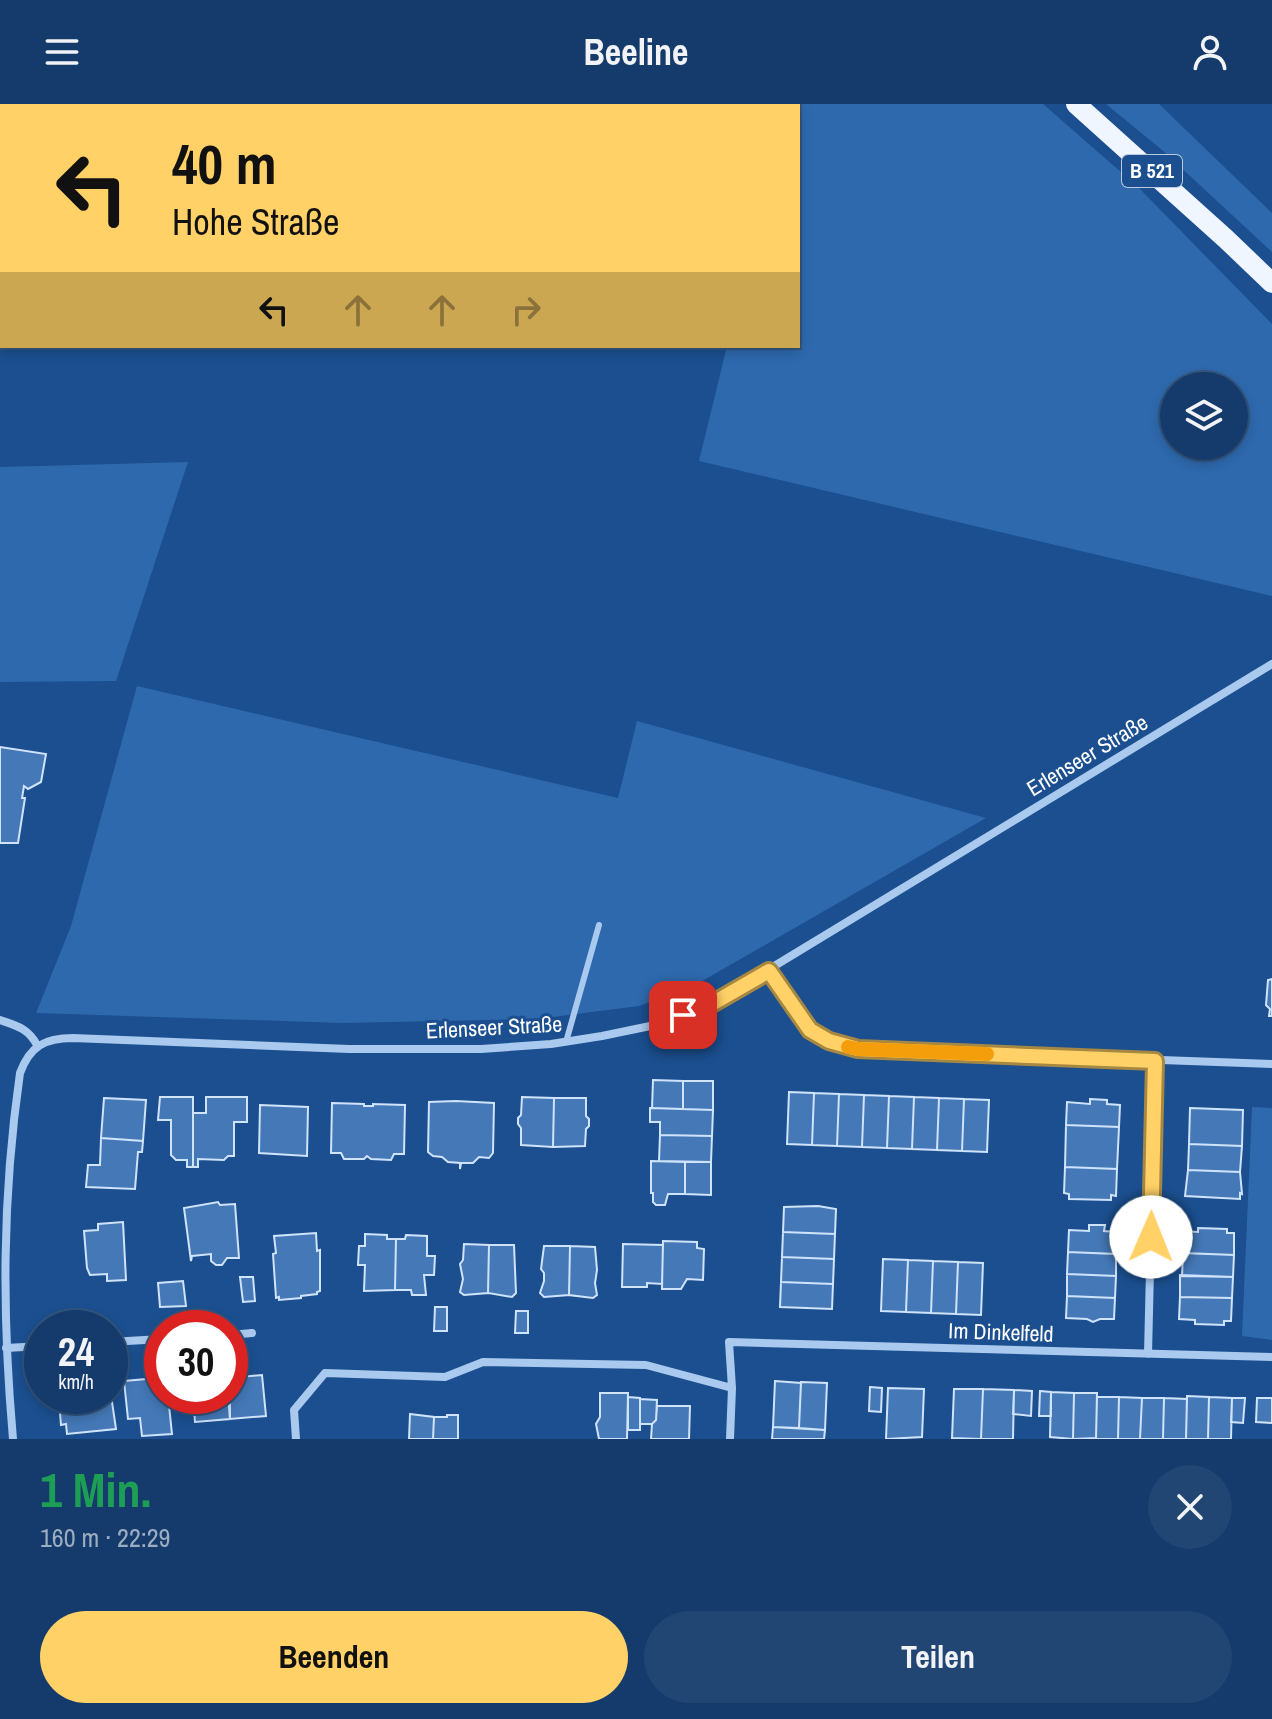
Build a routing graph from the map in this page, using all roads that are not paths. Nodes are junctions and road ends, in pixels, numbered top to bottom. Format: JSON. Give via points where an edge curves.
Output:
{"nodes":[{"id":1,"x":1076,"y":104,"type":"edge"},
{"id":2,"x":1272,"y":283,"type":"edge"},
{"id":3,"x":1272,"y":663,"type":"edge"},
{"id":4,"x":599,"y":925,"type":"dead end"},
{"id":5,"x":769,"y":971,"type":"junction"},
{"id":6,"x":0,"y":1020,"type":"edge"},
{"id":7,"x":566,"y":1042,"type":"junction"},
{"id":8,"x":37,"y":1045,"type":"junction"},
{"id":9,"x":1155,"y":1061,"type":"junction"},
{"id":10,"x":1272,"y":1064,"type":"edge"},
{"id":11,"x":248,"y":1333,"type":"edge"},
{"id":12,"x":252,"y":1333,"type":"dead end"},
{"id":13,"x":24,"y":1347,"type":"edge"},
{"id":14,"x":6,"y":1348,"type":"junction"},
{"id":15,"x":1148,"y":1354,"type":"junction"},
{"id":16,"x":1272,"y":1357,"type":"edge"},
{"id":17,"x":732,"y":1388,"type":"junction"},
{"id":18,"x":13,"y":1439,"type":"edge"},
{"id":19,"x":296,"y":1439,"type":"edge"},
{"id":20,"x":730,"y":1439,"type":"edge"}],
"edges":[{"from":1,"to":2,"type":"main road","number":"B 521"},
{"from":3,"to":5,"type":"street","name":"Erlenseer Straße"},
{"from":4,"to":7,"type":"lane"},
{"from":5,"to":7,"type":"street","name":"Erlenseer Straße","via":[[710,1005],[655,1025]]},
{"from":5,"to":9,"type":"street","via":[[810,1030],[858,1049]]},
{"from":6,"to":8,"type":"street","via":[[23,1027]]},
{"from":7,"to":8,"type":"street","name":"Erlenseer Straße","via":[[481,1049],[303,1048],[61,1038]]},
{"from":8,"to":14,"type":"street","via":[[25,1058],[17,1095],[6,1219]]},
{"from":9,"to":10,"type":"street"},
{"from":9,"to":15,"type":"street"},
{"from":11,"to":12,"type":"street"},
{"from":13,"to":14,"type":"street"},
{"from":14,"to":18,"type":"street"},
{"from":15,"to":16,"type":"street","name":"Im Dinkelfeld"},
{"from":15,"to":17,"type":"street","name":"Im Dinkelfeld","via":[[729,1342]]},
{"from":17,"to":19,"type":"street","via":[[646,1365],[483,1362],[445,1377],[325,1373],[294,1410]]},
{"from":17,"to":20,"type":"street"}]}
